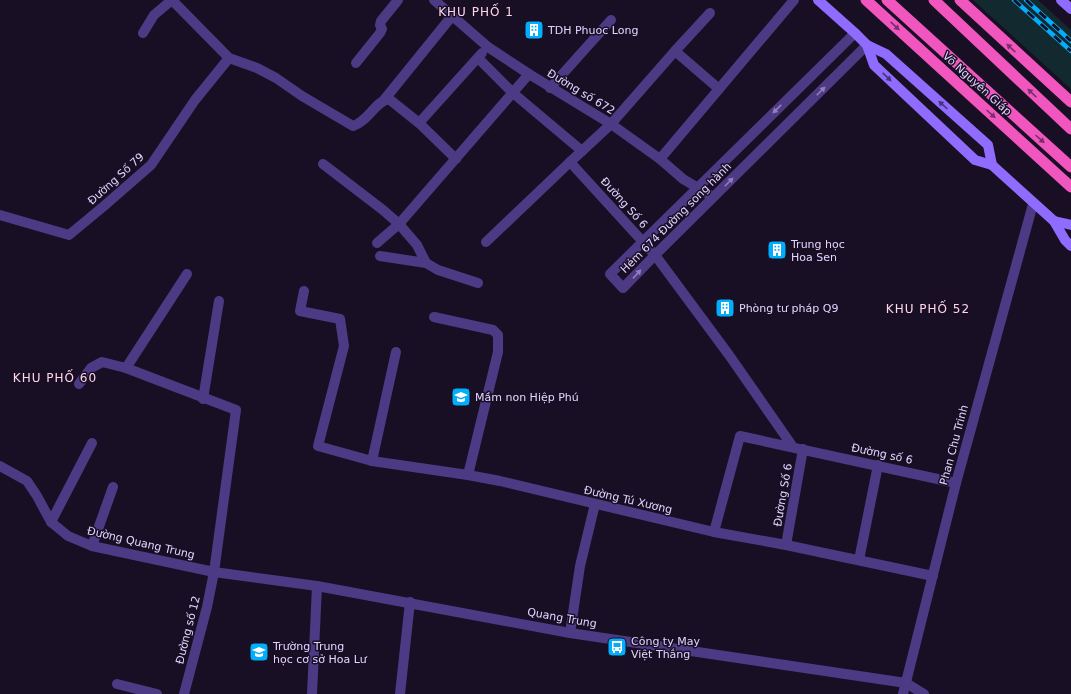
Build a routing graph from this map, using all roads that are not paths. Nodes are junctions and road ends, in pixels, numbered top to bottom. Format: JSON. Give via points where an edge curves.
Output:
{"nodes":[{"id":1,"x":172,"y":0,"type":"edge"},
{"id":2,"x":398,"y":0,"type":"edge"},
{"id":3,"x":434,"y":0,"type":"edge"},
{"id":4,"x":794,"y":0,"type":"edge"},
{"id":5,"x":818,"y":0,"type":"edge"},
{"id":6,"x":866,"y":0,"type":"edge"},
{"id":7,"x":887,"y":0,"type":"edge"},
{"id":8,"x":934,"y":0,"type":"edge"},
{"id":9,"x":960,"y":0,"type":"edge"},
{"id":10,"x":1061,"y":0,"type":"edge"},
{"id":11,"x":1071,"y":9,"type":"edge"},
{"id":12,"x":710,"y":12,"type":"dead end"},
{"id":13,"x":452,"y":16,"type":"junction"},
{"id":14,"x":611,"y":20,"type":"dead end"},
{"id":15,"x":143,"y":33,"type":"dead end"},
{"id":16,"x":855,"y":33,"type":"junction"},
{"id":17,"x":867,"y":45,"type":"junction"},
{"id":18,"x":488,"y":47,"type":"junction"},
{"id":19,"x":675,"y":50,"type":"junction"},
{"id":20,"x":230,"y":58,"type":"junction"},
{"id":21,"x":478,"y":58,"type":"junction"},
{"id":22,"x":356,"y":63,"type":"dead end"},
{"id":23,"x":529,"y":74,"type":"junction"},
{"id":24,"x":550,"y":88,"type":"junction"},
{"id":25,"x":719,"y":89,"type":"junction"},
{"id":26,"x":513,"y":93,"type":"junction"},
{"id":27,"x":384,"y":100,"type":"junction"},
{"id":28,"x":1071,"y":102,"type":"edge"},
{"id":29,"x":419,"y":123,"type":"junction"},
{"id":30,"x":611,"y":124,"type":"junction"},
{"id":31,"x":1071,"y":129,"type":"edge"},
{"id":32,"x":582,"y":151,"type":"junction"},
{"id":33,"x":456,"y":159,"type":"junction"},
{"id":34,"x":660,"y":159,"type":"junction"},
{"id":35,"x":570,"y":162,"type":"junction"},
{"id":36,"x":324,"y":164,"type":"dead end"},
{"id":37,"x":992,"y":165,"type":"junction"},
{"id":38,"x":1071,"y":167,"type":"edge"},
{"id":39,"x":698,"y":187,"type":"junction"},
{"id":40,"x":1071,"y":187,"type":"edge"},
{"id":41,"x":713,"y":198,"type":"junction"},
{"id":42,"x":1033,"y":204,"type":"junction"},
{"id":43,"x":0,"y":216,"type":"edge"},
{"id":44,"x":1054,"y":221,"type":"junction"},
{"id":45,"x":399,"y":224,"type":"junction"},
{"id":46,"x":1071,"y":225,"type":"edge"},
{"id":47,"x":486,"y":242,"type":"dead end"},
{"id":48,"x":643,"y":242,"type":"junction"},
{"id":49,"x":377,"y":243,"type":"dead end"},
{"id":50,"x":1071,"y":246,"type":"edge"},
{"id":51,"x":655,"y":255,"type":"junction"},
{"id":52,"x":380,"y":256,"type":"dead end"},
{"id":53,"x":426,"y":263,"type":"junction"},
{"id":54,"x":187,"y":274,"type":"dead end"},
{"id":55,"x":478,"y":283,"type":"dead end"},
{"id":56,"x":304,"y":291,"type":"dead end"},
{"id":57,"x":219,"y":301,"type":"dead end"},
{"id":58,"x":434,"y":317,"type":"dead end"},
{"id":59,"x":396,"y":352,"type":"dead end"},
{"id":60,"x":126,"y":368,"type":"junction"},
{"id":61,"x":78,"y":384,"type":"dead end"},
{"id":62,"x":204,"y":399,"type":"junction"},
{"id":63,"x":92,"y":443,"type":"dead end"},
{"id":64,"x":793,"y":447,"type":"junction"},
{"id":65,"x":803,"y":449,"type":"junction"},
{"id":66,"x":372,"y":461,"type":"junction"},
{"id":67,"x":0,"y":466,"type":"edge"},
{"id":68,"x":878,"y":466,"type":"junction"},
{"id":69,"x":468,"y":475,"type":"junction"},
{"id":70,"x":956,"y":483,"type":"junction"},
{"id":71,"x":113,"y":487,"type":"dead end"},
{"id":72,"x":595,"y":504,"type":"junction"},
{"id":73,"x":51,"y":522,"type":"junction"},
{"id":74,"x":714,"y":532,"type":"junction"},
{"id":75,"x":786,"y":544,"type":"junction"},
{"id":76,"x":92,"y":546,"type":"junction"},
{"id":77,"x":859,"y":560,"type":"junction"},
{"id":78,"x":214,"y":572,"type":"junction"},
{"id":79,"x":933,"y":576,"type":"junction"},
{"id":80,"x":317,"y":586,"type":"junction"},
{"id":81,"x":410,"y":602,"type":"junction"},
{"id":82,"x":570,"y":633,"type":"junction"},
{"id":83,"x":906,"y":683,"type":"junction"},
{"id":84,"x":117,"y":684,"type":"dead end"},
{"id":85,"x":157,"y":694,"type":"edge"},
{"id":86,"x":184,"y":694,"type":"edge"},
{"id":87,"x":312,"y":694,"type":"edge"},
{"id":88,"x":400,"y":694,"type":"edge"},
{"id":89,"x":903,"y":694,"type":"edge"},
{"id":90,"x":924,"y":694,"type":"edge"}],
"edges":[{"from":1,"to":15,"type":"street","via":[[154,15]]},
{"from":1,"to":20,"type":"street"},
{"from":2,"to":22,"type":"street","via":[[381,21],[380,33]]},
{"from":3,"to":13,"type":"street","name":"Đường số 672"},
{"from":4,"to":25,"type":"street"},
{"from":5,"to":16,"type":"main road"},
{"from":6,"to":40,"type":"highway","name":"Võ Nguyên Giáp","one_way":true},
{"from":7,"to":38,"type":"highway","name":"Võ Nguyên Giáp","one_way":true},
{"from":31,"to":8,"type":"highway","one_way":true},
{"from":28,"to":9,"type":"highway","one_way":true},
{"from":10,"to":11,"type":"main road"},
{"from":12,"to":19,"type":"street"},
{"from":13,"to":18,"type":"street","name":"Đường số 672"},
{"from":13,"to":27,"type":"street"},
{"from":14,"to":24,"type":"street"},
{"from":16,"to":17,"type":"main road"},
{"from":16,"to":39,"type":"street","name":"Hẻm 674 Đường song hành","one_way":true},
{"from":17,"to":37,"type":"main road","one_way":true,"via":[[874,65],[976,160]]},
{"from":37,"to":17,"type":"main road","one_way":true,"via":[[988,145],[886,54]]},
{"from":41,"to":17,"type":"street","name":"Hẻm 674 Đường song hành","one_way":true},
{"from":18,"to":21,"type":"street"},
{"from":18,"to":23,"type":"street","name":"Đường số 672"},
{"from":19,"to":25,"type":"street"},
{"from":19,"to":30,"type":"street"},
{"from":20,"to":27,"type":"street","via":[[276,78],[353,126],[361,123]]},
{"from":20,"to":43,"type":"street","name":"Đường Số 79","via":[[195,100],[151,165],[69,235]]},
{"from":21,"to":26,"type":"street"},
{"from":21,"to":29,"type":"street"},
{"from":23,"to":24,"type":"street","name":"Đường số 672"},
{"from":23,"to":26,"type":"street"},
{"from":24,"to":30,"type":"street","name":"Đường số 672"},
{"from":25,"to":34,"type":"street"},
{"from":26,"to":32,"type":"street"},
{"from":26,"to":33,"type":"street"},
{"from":27,"to":29,"type":"street","via":[[389,99]]},
{"from":29,"to":33,"type":"street"},
{"from":30,"to":32,"type":"street"},
{"from":30,"to":34,"type":"street","name":"Đường số 672"},
{"from":32,"to":35,"type":"street"},
{"from":33,"to":45,"type":"street"},
{"from":34,"to":39,"type":"street","name":"Đường số 672","via":[[683,179]]},
{"from":35,"to":47,"type":"street"},
{"from":35,"to":48,"type":"street","name":"Đường Số 6"},
{"from":36,"to":45,"type":"street"},
{"from":37,"to":42,"type":"main road"},
{"from":39,"to":41,"type":"street","name":"Đường số 672"},
{"from":39,"to":48,"type":"street","name":"Hẻm 674 Đường song hành"},
{"from":41,"to":51,"type":"street","name":"Hẻm 674 Đường song hành"},
{"from":42,"to":44,"type":"main road"},
{"from":42,"to":70,"type":"street","name":"Phan Chu Trinh"},
{"from":44,"to":46,"type":"main road"},
{"from":44,"to":50,"type":"main road","via":[[1064,240]]},
{"from":45,"to":49,"type":"street"},
{"from":45,"to":53,"type":"street","via":[[417,245]]},
{"from":48,"to":51,"type":"street","name":"Đường Số 6"},
{"from":48,"to":51,"type":"street","name":"Hẻm 674 Đường song hành","one_way":true,"via":[[610,274],[623,288]]},
{"from":51,"to":64,"type":"street","name":"Đường Số 6"},
{"from":52,"to":53,"type":"street"},
{"from":53,"to":55,"type":"street","via":[[438,270]]},
{"from":54,"to":60,"type":"street"},
{"from":56,"to":66,"type":"street","name":"Đường Tú Xương","via":[[300,310],[340,318],[344,346],[318,446]]},
{"from":57,"to":62,"type":"street"},
{"from":58,"to":69,"type":"street","via":[[493,330],[498,335],[498,352]]},
{"from":59,"to":66,"type":"street"},
{"from":60,"to":61,"type":"street","via":[[102,362],[91,368]]},
{"from":60,"to":62,"type":"street"},
{"from":62,"to":78,"type":"street","name":"Đường số 12","via":[[236,410]]},
{"from":63,"to":73,"type":"street"},
{"from":64,"to":65,"type":"street","name":"Đường số 6"},
{"from":64,"to":74,"type":"street","name":"Đường số 6","via":[[740,436]]},
{"from":65,"to":68,"type":"street","name":"Đường số 6"},
{"from":65,"to":75,"type":"street","name":"Đường Số 6"},
{"from":66,"to":69,"type":"street","name":"Đường Tú Xương"},
{"from":67,"to":73,"type":"street","name":"Đường Quang Trung","via":[[27,481]]},
{"from":68,"to":70,"type":"street","name":"Đường số 6"},
{"from":68,"to":77,"type":"street"},
{"from":69,"to":72,"type":"street","name":"Đường Tú Xương"},
{"from":70,"to":79,"type":"street","name":"Phan Chu Trinh"},
{"from":71,"to":76,"type":"street"},
{"from":72,"to":74,"type":"street","name":"Đường Tú Xương"},
{"from":72,"to":82,"type":"street","via":[[580,566]]},
{"from":73,"to":76,"type":"street","name":"Đường Quang Trung","via":[[68,536]]},
{"from":74,"to":75,"type":"street","name":"Đường Tú Xương"},
{"from":75,"to":77,"type":"street","name":"Đường Tú Xương"},
{"from":76,"to":78,"type":"street","name":"Đường Quang Trung"},
{"from":77,"to":79,"type":"street","name":"Đường Tú Xương"},
{"from":78,"to":80,"type":"street","name":"Quang Trung"},
{"from":78,"to":86,"type":"street","name":"Đường số 12"},
{"from":79,"to":83,"type":"street","name":"Phan Chu Trinh"},
{"from":80,"to":81,"type":"street","name":"Quang Trung"},
{"from":80,"to":87,"type":"street"},
{"from":81,"to":82,"type":"street","name":"Quang Trung"},
{"from":81,"to":88,"type":"street"},
{"from":82,"to":83,"type":"street","name":"Quang Trung"},
{"from":83,"to":89,"type":"street","name":"Phan Chu Trinh"},
{"from":83,"to":90,"type":"street"},
{"from":84,"to":85,"type":"street"}]}
